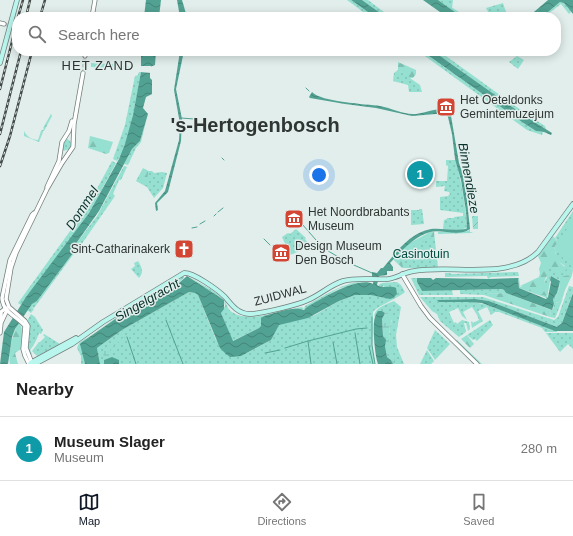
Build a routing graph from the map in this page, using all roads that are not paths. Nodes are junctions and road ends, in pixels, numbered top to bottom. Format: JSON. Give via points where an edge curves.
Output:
{"nodes":[{"id":1,"x":16,"y":0,"type":"edge"},
{"id":2,"x":95,"y":0,"type":"edge"},
{"id":3,"x":13,"y":12,"type":"edge"},
{"id":4,"x":93,"y":12,"type":"edge"},
{"id":5,"x":12,"y":15,"type":"edge"},
{"id":6,"x":10,"y":22,"type":"junction"},
{"id":7,"x":0,"y":54,"type":"edge"},
{"id":8,"x":0,"y":63,"type":"edge"},
{"id":9,"x":83,"y":73,"type":"tunnel mouth"},
{"id":10,"x":75,"y":111,"type":"junction"},
{"id":11,"x":69,"y":131,"type":"junction"},
{"id":12,"x":74,"y":133,"type":"junction"},
{"id":13,"x":61,"y":156,"type":"junction"},
{"id":14,"x":66,"y":158,"type":"junction"},
{"id":15,"x":47,"y":188,"type":"junction"},
{"id":16,"x":573,"y":204,"type":"edge"},
{"id":17,"x":402,"y":274,"type":"junction"},
{"id":18,"x":7,"y":309,"type":"junction"},
{"id":19,"x":0,"y":334,"type":"edge"},
{"id":20,"x":32,"y":364,"type":"edge"},
{"id":21,"x":477,"y":364,"type":"edge"}],
"edges":[{"from":1,"to":3,"type":"main road"},
{"from":2,"to":4,"type":"street"},
{"from":5,"to":6,"type":"main road"},
{"from":6,"to":7,"type":"main road"},
{"from":6,"to":8,"type":"main road"},
{"from":9,"to":10,"type":"street"},
{"from":10,"to":11,"type":"street"},
{"from":10,"to":12,"type":"street"},
{"from":11,"to":12,"type":"street"},
{"from":11,"to":13,"type":"street","via":[[62,142]]},
{"from":12,"to":14,"type":"street","via":[[73,147]]},
{"from":13,"to":14,"type":"street"},
{"from":13,"to":15,"type":"street"},
{"from":14,"to":15,"type":"street"},
{"from":15,"to":18,"type":"street","via":[[13,261],[6,294]]},
{"from":16,"to":17,"type":"main road","name":"ZUIDWAL","via":[[538,252],[525,261],[500,268],[419,270]]},
{"from":17,"to":20,"type":"main road","name":"ZUIDWAL","via":[[395,278],[342,281],[302,302],[255,313],[240,312],[223,295],[186,272]]},
{"from":17,"to":21,"type":"street","via":[[430,318]]},
{"from":18,"to":19,"type":"street","via":[[1,314]]},
{"from":18,"to":20,"type":"street","via":[[26,323],[26,348]]}]}
